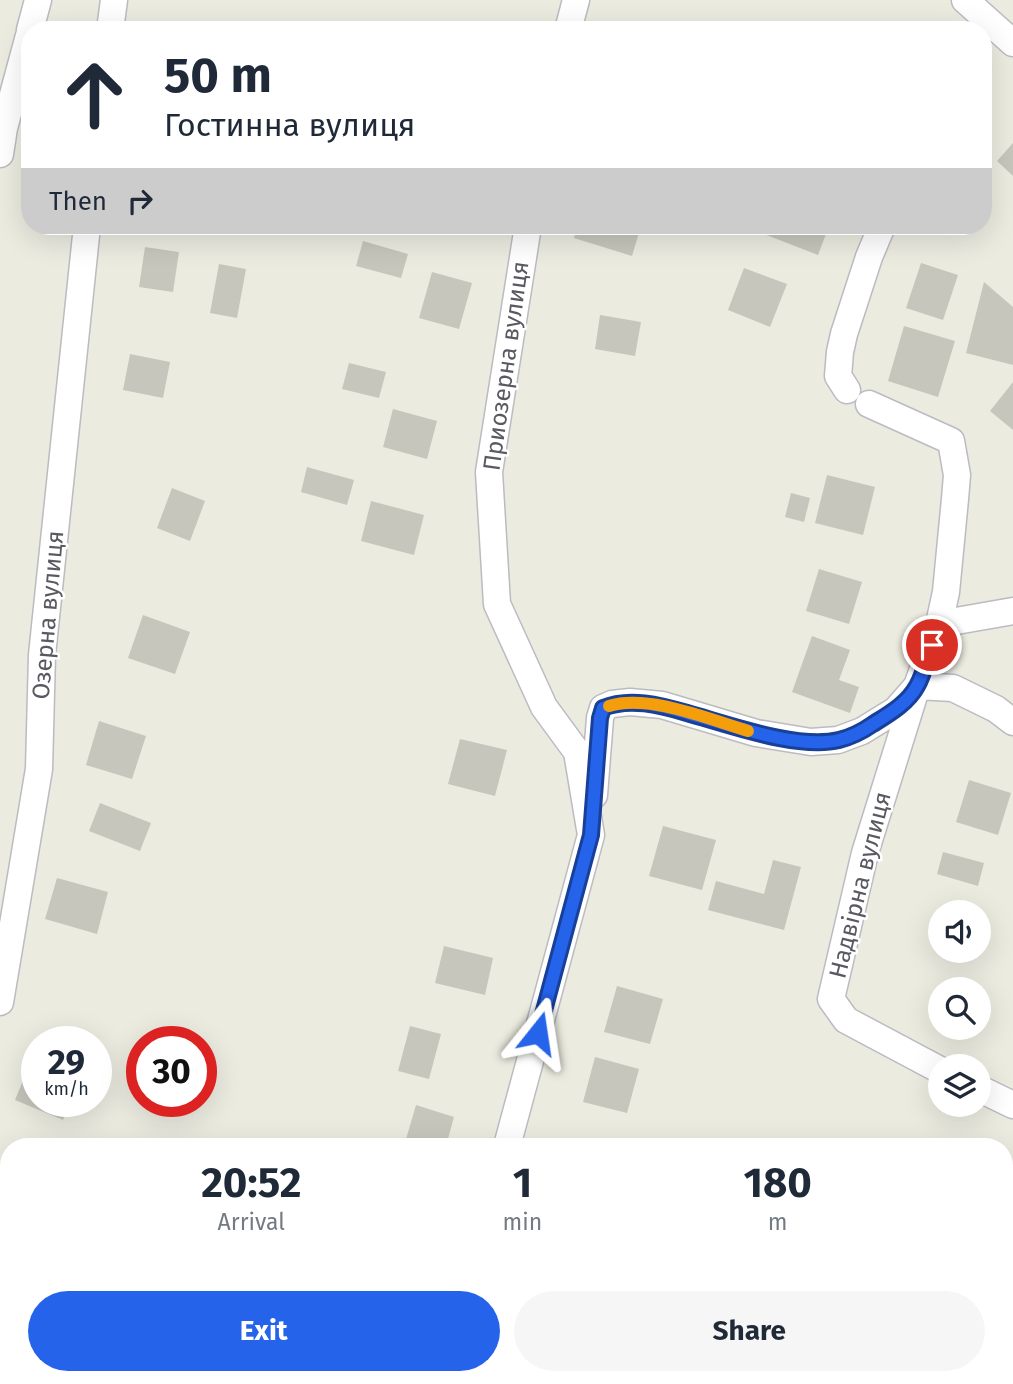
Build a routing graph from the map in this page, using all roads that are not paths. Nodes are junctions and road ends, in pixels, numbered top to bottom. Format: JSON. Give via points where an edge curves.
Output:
{"nodes":[{"id":1,"x":38,"y":0,"type":"edge"},
{"id":2,"x":114,"y":0,"type":"edge"},
{"id":3,"x":576,"y":0,"type":"edge"},
{"id":4,"x":969,"y":9,"type":"edge"},
{"id":5,"x":33,"y":21,"type":"edge"},
{"id":6,"x":111,"y":21,"type":"edge"},
{"id":7,"x":571,"y":21,"type":"edge"},
{"id":8,"x":985,"y":21,"type":"edge"},
{"id":9,"x":992,"y":27,"type":"edge"},
{"id":10,"x":1013,"y":43,"type":"edge"},
{"id":11,"x":21,"y":65,"type":"edge"},
{"id":12,"x":0,"y":154,"type":"edge"},
{"id":13,"x":86,"y":235,"type":"edge"},
{"id":14,"x":526,"y":235,"type":"edge"},
{"id":15,"x":878,"y":235,"type":"edge"},
{"id":16,"x":1013,"y":611,"type":"edge"},
{"id":17,"x":939,"y":624,"type":"junction"},
{"id":18,"x":917,"y":687,"type":"junction"},
{"id":19,"x":1013,"y":722,"type":"edge"},
{"id":20,"x":591,"y":835,"type":"junction"},
{"id":21,"x":0,"y":1002,"type":"edge"},
{"id":22,"x":928,"y":1064,"type":"edge"},
{"id":23,"x":991,"y":1094,"type":"edge"},
{"id":24,"x":1013,"y":1104,"type":"edge"},
{"id":25,"x":509,"y":1138,"type":"edge"}],
"edges":[{"from":1,"to":5,"type":"street"},
{"from":2,"to":6,"type":"street"},
{"from":3,"to":7,"type":"street"},
{"from":4,"to":8,"type":"street"},
{"from":9,"to":10,"type":"street"},
{"from":11,"to":12,"type":"street"},
{"from":13,"to":21,"type":"street","name":"Озерна вулиця","via":[[42,655],[39,769]]},
{"from":14,"to":20,"type":"street","name":"Приозерна вулиця","via":[[489,472],[497,604],[544,707],[577,752]]},
{"from":15,"to":17,"type":"street","name":"Надвірна вулиця","via":[[844,334],[838,376],[858,397],[951,441],[957,475]]},
{"from":16,"to":17,"type":"street"},
{"from":17,"to":18,"type":"street","name":"Надвірна вулиця"},
{"from":18,"to":19,"type":"street","via":[[953,688]]},
{"from":18,"to":20,"type":"street","via":[[896,710],[862,732],[811,742],[756,733],[662,705],[629,702],[603,708]]},
{"from":18,"to":22,"type":"street","name":"Надвірна вулиця","via":[[865,853],[831,999],[846,1020]]},
{"from":20,"to":25,"type":"street","name":"Приозерна вулиця"},
{"from":23,"to":24,"type":"street"}]}
